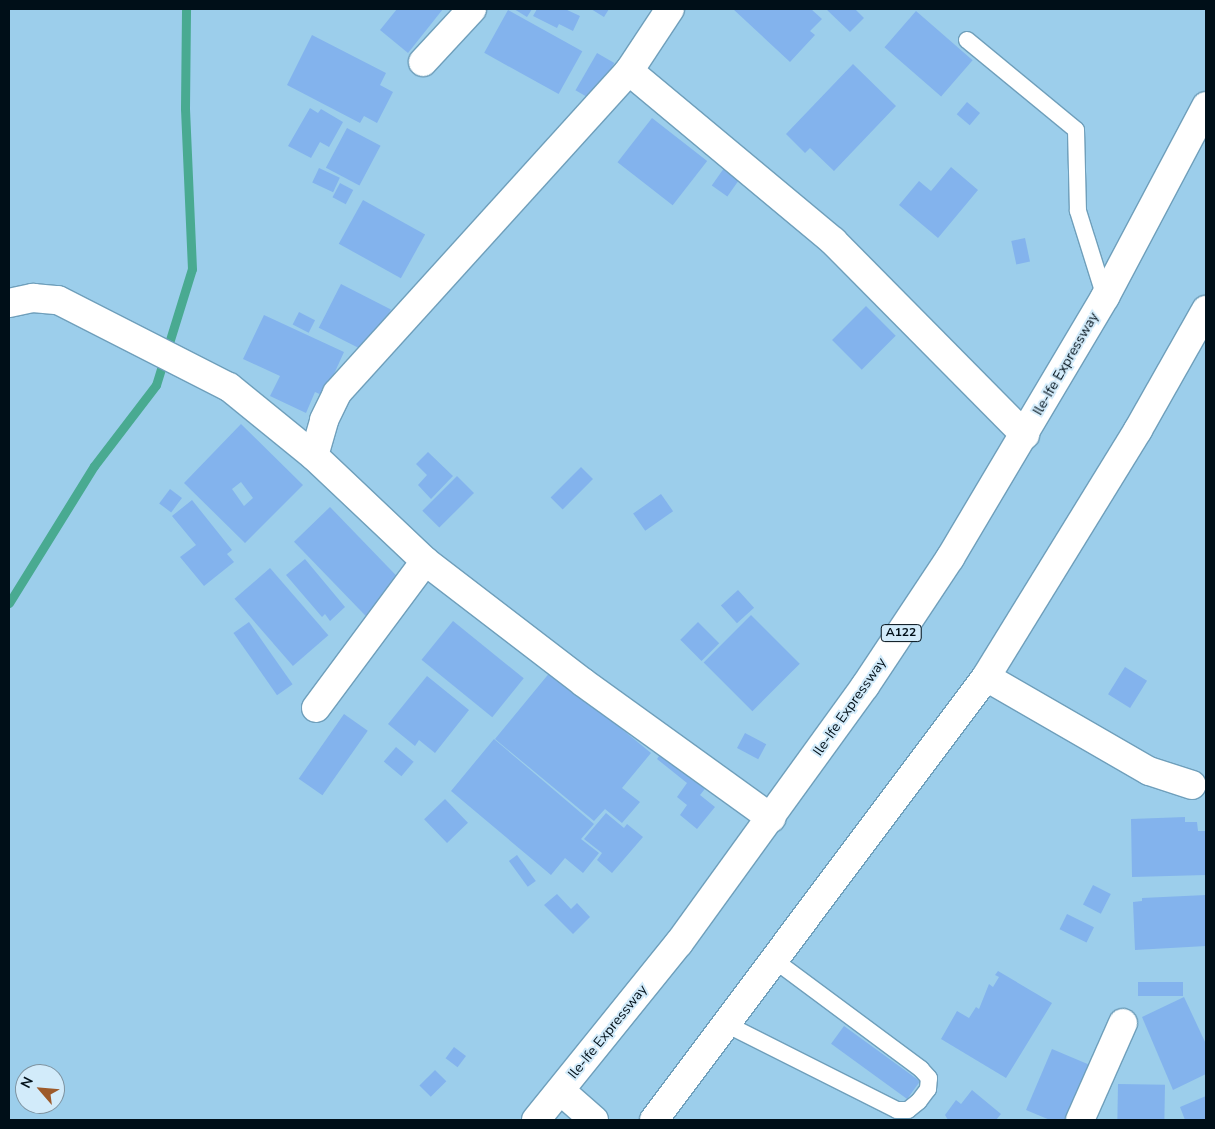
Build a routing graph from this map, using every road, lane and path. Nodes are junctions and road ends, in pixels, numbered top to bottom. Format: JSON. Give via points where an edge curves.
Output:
{"nodes":[{"id":1,"x":670,"y":9,"type":"edge"},
{"id":2,"x":470,"y":10,"type":"edge"},
{"id":3,"x":967,"y":40,"type":"dead end"},
{"id":4,"x":423,"y":62,"type":"dead end"},
{"id":5,"x":629,"y":71,"type":"junction"},
{"id":6,"x":1206,"y":106,"type":"edge"},
{"id":7,"x":1105,"y":297,"type":"junction"},
{"id":8,"x":9,"y":303,"type":"edge"},
{"id":9,"x":1206,"y":310,"type":"edge"},
{"id":10,"x":1025,"y":435,"type":"junction"},
{"id":11,"x":314,"y":456,"type":"junction"},
{"id":12,"x":425,"y":561,"type":"junction"},
{"id":13,"x":986,"y":677,"type":"junction"},
{"id":14,"x":316,"y":708,"type":"dead end"},
{"id":15,"x":1192,"y":785,"type":"dead end"},
{"id":16,"x":771,"y":818,"type":"junction"},
{"id":17,"x":774,"y":960,"type":"junction"},
{"id":18,"x":1123,"y":1023,"type":"dead end"},
{"id":19,"x":726,"y":1024,"type":"junction"},
{"id":20,"x":561,"y":1091,"type":"junction"},
{"id":21,"x":536,"y":1120,"type":"edge"},
{"id":22,"x":594,"y":1120,"type":"edge"},
{"id":23,"x":654,"y":1120,"type":"edge"},
{"id":24,"x":1080,"y":1120,"type":"edge"}],
"edges":[{"from":1,"to":5,"type":"main road"},
{"from":2,"to":4,"type":"main road"},
{"from":3,"to":7,"type":"lane","via":[[1076,130],[1078,211]]},
{"from":5,"to":10,"type":"main road","via":[[833,241]]},
{"from":5,"to":11,"type":"main road","via":[[337,393],[324,420]]},
{"from":6,"to":7,"type":"main road","name":"Ile-Ife Expressway","number":"A122"},
{"from":7,"to":10,"type":"main road","name":"Ile-Ife Expressway","number":"A122"},
{"from":8,"to":11,"type":"main road","via":[[42,298],[58,300],[79,309],[229,387]]},
{"from":9,"to":13,"type":"main road","via":[[1133,438]]},
{"from":10,"to":16,"type":"main road","name":"Ile-Ife Expressway","number":"A122","via":[[950,558]]},
{"from":11,"to":12,"type":"main road"},
{"from":12,"to":14,"type":"main road"},
{"from":12,"to":16,"type":"main road","via":[[584,683]]},
{"from":13,"to":15,"type":"main road","via":[[1149,771]]},
{"from":13,"to":17,"type":"main road"},
{"from":16,"to":20,"type":"main road","name":"Ile-Ife Expressway","number":"A122","via":[[679,943]]},
{"from":17,"to":19,"type":"main road"},
{"from":17,"to":19,"type":"lane","via":[[921,1069],[929,1078],[928,1089],[919,1101],[908,1110],[897,1110]]},
{"from":18,"to":24,"type":"main road"},
{"from":19,"to":23,"type":"main road"},
{"from":20,"to":21,"type":"main road","name":"Ile-Ife Expressway","number":"A122"},
{"from":20,"to":22,"type":"main road"}]}
